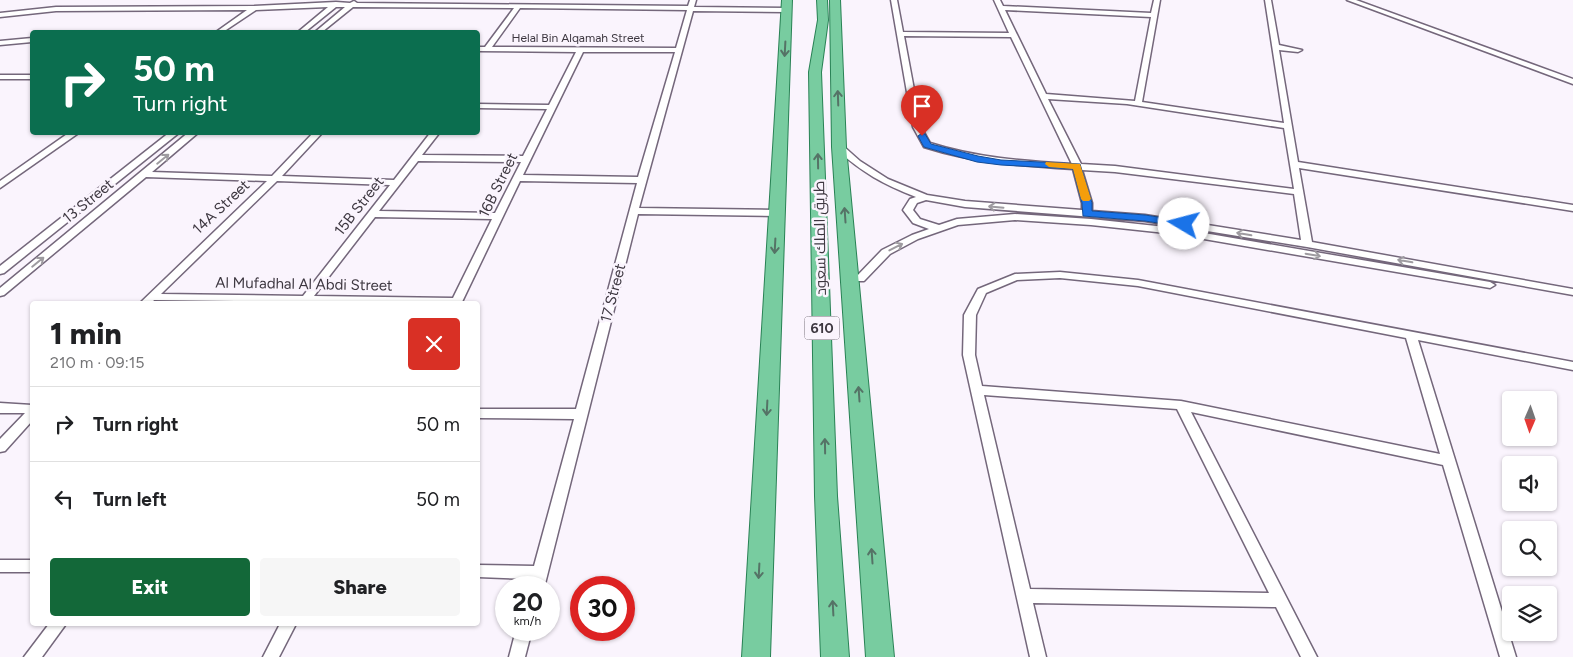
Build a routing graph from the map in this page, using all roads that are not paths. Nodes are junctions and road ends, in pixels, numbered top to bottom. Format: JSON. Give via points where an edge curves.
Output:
{"nodes":[{"id":1,"x":113,"y":0,"type":"edge"},
{"id":2,"x":358,"y":0,"type":"edge"},
{"id":3,"x":451,"y":0,"type":"edge"},
{"id":4,"x":693,"y":0,"type":"edge"},
{"id":5,"x":822,"y":0,"type":"edge"},
{"id":6,"x":835,"y":0,"type":"edge"},
{"id":7,"x":894,"y":0,"type":"edge"},
{"id":8,"x":1157,"y":0,"type":"edge"},
{"id":9,"x":1268,"y":0,"type":"edge"},
{"id":10,"x":1350,"y":0,"type":"edge"},
{"id":11,"x":1366,"y":0,"type":"edge"},
{"id":12,"x":339,"y":2,"type":"edge"},
{"id":13,"x":999,"y":4,"type":"edge"},
{"id":14,"x":352,"y":5,"type":"junction"},
{"id":15,"x":787,"y":5,"type":"edge"},
{"id":16,"x":445,"y":6,"type":"junction"},
{"id":17,"x":518,"y":7,"type":"junction"},
{"id":18,"x":98,"y":8,"type":"junction"},
{"id":19,"x":254,"y":8,"type":"junction"},
{"id":20,"x":691,"y":8,"type":"junction"},
{"id":21,"x":0,"y":15,"type":"edge"},
{"id":22,"x":1154,"y":15,"type":"junction"},
{"id":23,"x":222,"y":30,"type":"edge"},
{"id":24,"x":304,"y":30,"type":"edge"},
{"id":25,"x":321,"y":30,"type":"edge"},
{"id":26,"x":900,"y":34,"type":"junction"},
{"id":27,"x":1014,"y":35,"type":"junction"},
{"id":28,"x":30,"y":40,"type":"edge"},
{"id":29,"x":0,"y":43,"type":"edge"},
{"id":30,"x":1275,"y":47,"type":"junction"},
{"id":31,"x":480,"y":49,"type":"edge"},
{"id":32,"x":487,"y":49,"type":"junction"},
{"id":33,"x":580,"y":50,"type":"junction"},
{"id":34,"x":678,"y":50,"type":"junction"},
{"id":35,"x":1298,"y":50,"type":"dead end"},
{"id":36,"x":1573,"y":74,"type":"edge"},
{"id":37,"x":30,"y":76,"type":"edge"},
{"id":38,"x":0,"y":77,"type":"edge"},
{"id":39,"x":1573,"y":82,"type":"edge"},
{"id":40,"x":1043,"y":96,"type":"junction"},
{"id":41,"x":1138,"y":104,"type":"junction"},
{"id":42,"x":480,"y":106,"type":"edge"},
{"id":43,"x":551,"y":107,"type":"junction"},
{"id":44,"x":1287,"y":126,"type":"junction"},
{"id":45,"x":72,"y":135,"type":"edge"},
{"id":46,"x":172,"y":135,"type":"edge"},
{"id":47,"x":191,"y":135,"type":"edge"},
{"id":48,"x":316,"y":135,"type":"edge"},
{"id":49,"x":434,"y":135,"type":"edge"},
{"id":50,"x":839,"y":147,"type":"junction"},
{"id":51,"x":416,"y":158,"type":"junction"},
{"id":52,"x":526,"y":159,"type":"junction"},
{"id":53,"x":1293,"y":164,"type":"junction"},
{"id":54,"x":1077,"y":166,"type":"junction"},
{"id":55,"x":145,"y":174,"type":"junction"},
{"id":56,"x":517,"y":178,"type":"junction"},
{"id":57,"x":274,"y":179,"type":"junction"},
{"id":58,"x":642,"y":180,"type":"junction"},
{"id":59,"x":396,"y":183,"type":"junction"},
{"id":60,"x":0,"y":185,"type":"edge"},
{"id":61,"x":1297,"y":192,"type":"junction"},
{"id":62,"x":925,"y":196,"type":"junction"},
{"id":63,"x":1573,"y":208,"type":"edge"},
{"id":64,"x":636,"y":211,"type":"junction"},
{"id":65,"x":777,"y":213,"type":"junction"},
{"id":66,"x":372,"y":214,"type":"junction"},
{"id":67,"x":1087,"y":214,"type":"junction"},
{"id":68,"x":498,"y":216,"type":"junction"},
{"id":69,"x":939,"y":228,"type":"junction"},
{"id":70,"x":1307,"y":244,"type":"junction"},
{"id":71,"x":0,"y":271,"type":"edge"},
{"id":72,"x":860,"y":279,"type":"dead end"},
{"id":73,"x":1573,"y":292,"type":"edge"},
{"id":74,"x":0,"y":293,"type":"edge"},
{"id":75,"x":306,"y":299,"type":"junction"},
{"id":76,"x":147,"y":300,"type":"edge"},
{"id":77,"x":1573,"y":300,"type":"edge"},
{"id":78,"x":406,"y":301,"type":"edge"},
{"id":79,"x":456,"y":301,"type":"edge"},
{"id":80,"x":1412,"y":335,"type":"junction"},
{"id":81,"x":1573,"y":366,"type":"edge"},
{"id":82,"x":977,"y":390,"type":"junction"},
{"id":83,"x":1181,"y":405,"type":"junction"},
{"id":84,"x":0,"y":408,"type":"edge"},
{"id":85,"x":30,"y":409,"type":"edge"},
{"id":86,"x":480,"y":413,"type":"edge"},
{"id":87,"x":581,"y":414,"type":"junction"},
{"id":88,"x":30,"y":416,"type":"edge"},
{"id":89,"x":0,"y":447,"type":"edge"},
{"id":90,"x":1449,"y":461,"type":"junction"},
{"id":91,"x":0,"y":566,"type":"edge"},
{"id":92,"x":30,"y":566,"type":"edge"},
{"id":93,"x":480,"y":571,"type":"edge"},
{"id":94,"x":540,"y":573,"type":"junction"},
{"id":95,"x":539,"y":576,"type":"edge"},
{"id":96,"x":1024,"y":596,"type":"junction"},
{"id":97,"x":1280,"y":600,"type":"junction"},
{"id":98,"x":56,"y":626,"type":"edge"},
{"id":99,"x":287,"y":626,"type":"edge"},
{"id":100,"x":521,"y":641,"type":"edge"},
{"id":101,"x":32,"y":657,"type":"edge"},
{"id":102,"x":271,"y":657,"type":"edge"},
{"id":103,"x":517,"y":657,"type":"edge"},
{"id":104,"x":756,"y":657,"type":"edge"},
{"id":105,"x":835,"y":657,"type":"edge"},
{"id":106,"x":880,"y":657,"type":"edge"},
{"id":107,"x":1038,"y":657,"type":"edge"},
{"id":108,"x":1309,"y":657,"type":"edge"},
{"id":109,"x":1508,"y":657,"type":"edge"}],
"edges":[{"from":1,"to":18,"type":"street"},
{"from":2,"to":14,"type":"street"},
{"from":3,"to":16,"type":"street"},
{"from":4,"to":20,"type":"street","name":"17 Street"},
{"from":105,"to":5,"type":"main road","name":"طريق الملك سعود","number":"610","one_way":true,"via":[[826,496],[815,72],[823,20]]},
{"from":50,"to":6,"type":"main road","one_way":true},
{"from":7,"to":26,"type":"street"},
{"from":8,"to":22,"type":"street"},
{"from":9,"to":30,"type":"street"},
{"from":10,"to":39,"type":"street"},
{"from":11,"to":36,"type":"street"},
{"from":12,"to":14,"type":"street"},
{"from":12,"to":19,"type":"street"},
{"from":12,"to":24,"type":"street"},
{"from":13,"to":22,"type":"street"},
{"from":13,"to":27,"type":"street"},
{"from":14,"to":16,"type":"street"},
{"from":14,"to":25,"type":"street"},
{"from":15,"to":20,"type":"street"},
{"from":15,"to":65,"type":"main road","one_way":true},
{"from":16,"to":17,"type":"street"},
{"from":17,"to":20,"type":"street"},
{"from":17,"to":32,"type":"street"},
{"from":18,"to":19,"type":"street"},
{"from":18,"to":21,"type":"street"},
{"from":19,"to":23,"type":"street"},
{"from":20,"to":34,"type":"street","name":"17 Street"},
{"from":22,"to":41,"type":"street"},
{"from":26,"to":27,"type":"street"},
{"from":26,"to":54,"type":"street","via":[[917,127],[927,145],[1001,162]]},
{"from":27,"to":40,"type":"street"},
{"from":28,"to":29,"type":"street"},
{"from":30,"to":35,"type":"street"},
{"from":30,"to":44,"type":"street"},
{"from":31,"to":32,"type":"street","name":"Helal Bin Alqamah Street"},
{"from":32,"to":33,"type":"street","name":"Helal Bin Alqamah Street"},
{"from":33,"to":34,"type":"street","name":"Helal Bin Alqamah Street"},
{"from":33,"to":43,"type":"street","name":"16B Street"},
{"from":34,"to":58,"type":"street","name":"17 Street"},
{"from":37,"to":38,"type":"street"},
{"from":40,"to":41,"type":"street"},
{"from":40,"to":54,"type":"street"},
{"from":41,"to":44,"type":"street"},
{"from":42,"to":43,"type":"street"},
{"from":43,"to":52,"type":"street","name":"16B Street"},
{"from":44,"to":53,"type":"street"},
{"from":45,"to":60,"type":"street"},
{"from":46,"to":71,"type":"street","name":"13 Street"},
{"from":55,"to":47,"type":"street","name":"13 Street","one_way":true},
{"from":48,"to":57,"type":"street","name":"14A Street"},
{"from":49,"to":51,"type":"street","name":"15B Street"},
{"from":50,"to":62,"type":"street","via":[[885,181]]},
{"from":106,"to":50,"type":"main road","one_way":true},
{"from":51,"to":52,"type":"street"},
{"from":51,"to":59,"type":"street","name":"15B Street"},
{"from":52,"to":56,"type":"street","name":"16B Street"},
{"from":53,"to":61,"type":"street"},
{"from":53,"to":63,"type":"street"},
{"from":54,"to":61,"type":"street"},
{"from":54,"to":67,"type":"street"},
{"from":55,"to":57,"type":"street"},
{"from":74,"to":55,"type":"street","name":"13 Street","one_way":true},
{"from":56,"to":58,"type":"street"},
{"from":56,"to":68,"type":"street","name":"16B Street"},
{"from":57,"to":59,"type":"street"},
{"from":57,"to":76,"type":"street","name":"14A Street"},
{"from":58,"to":64,"type":"street","name":"17 Street"},
{"from":59,"to":66,"type":"street","name":"15B Street"},
{"from":61,"to":70,"type":"street"},
{"from":67,"to":62,"type":"street","one_way":true,"via":[[965,204]]},
{"from":62,"to":69,"type":"street","via":[[912,200],[908,210],[918,222]]},
{"from":64,"to":65,"type":"street"},
{"from":64,"to":87,"type":"street","name":"17 Street"},
{"from":65,"to":104,"type":"main road","one_way":true},
{"from":66,"to":68,"type":"street"},
{"from":66,"to":75,"type":"street","name":"15B Street"},
{"from":70,"to":67,"type":"street","one_way":true,"via":[[1145,218]]},
{"from":68,"to":79,"type":"street","name":"16B Street"},
{"from":72,"to":69,"type":"street","one_way":true,"via":[[886,252]]},
{"from":69,"to":77,"type":"street","one_way":true,"via":[[957,222],[1015,217],[1175,231]]},
{"from":73,"to":70,"type":"street","one_way":true},
{"from":75,"to":76,"type":"street","name":"Al Mufadhal Al Abdi Street"},
{"from":75,"to":78,"type":"street","name":"Al Mufadhal Al Abdi Street"},
{"from":80,"to":81,"type":"street"},
{"from":80,"to":82,"type":"street","via":[[1138,283],[1060,275],[1015,277],[982,291],[970,315],[969,354]]},
{"from":80,"to":90,"type":"street"},
{"from":82,"to":83,"type":"street"},
{"from":82,"to":96,"type":"street"},
{"from":83,"to":90,"type":"street"},
{"from":83,"to":97,"type":"street"},
{"from":84,"to":85,"type":"street"},
{"from":86,"to":87,"type":"street"},
{"from":87,"to":94,"type":"street","name":"17 Street"},
{"from":88,"to":89,"type":"street"},
{"from":90,"to":109,"type":"street"},
{"from":91,"to":92,"type":"street"},
{"from":93,"to":94,"type":"street"},
{"from":94,"to":95,"type":"street","name":"17 Street"},
{"from":96,"to":97,"type":"street"},
{"from":96,"to":107,"type":"street"},
{"from":97,"to":108,"type":"street"},
{"from":98,"to":101,"type":"street"},
{"from":99,"to":102,"type":"street"},
{"from":100,"to":103,"type":"street"}]}
